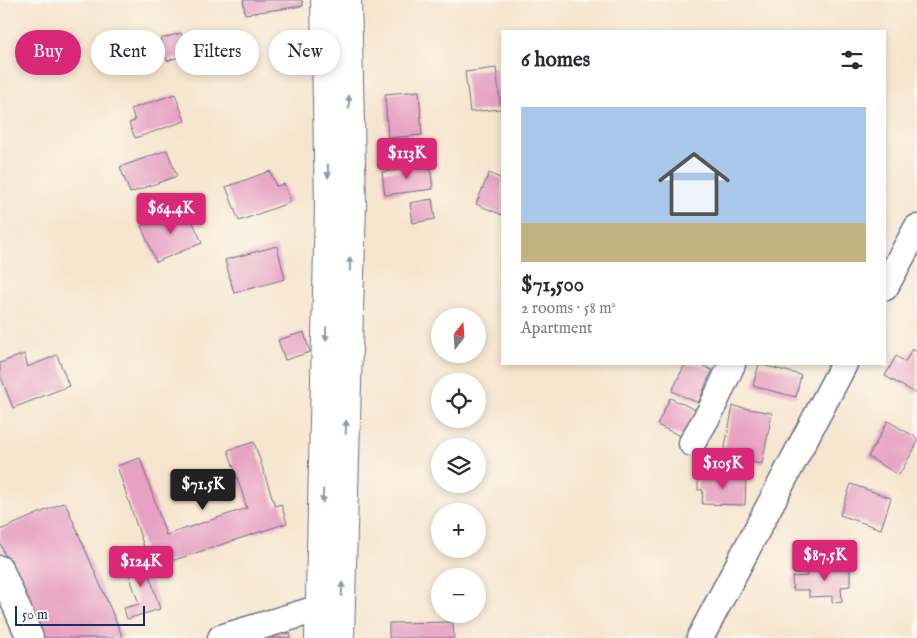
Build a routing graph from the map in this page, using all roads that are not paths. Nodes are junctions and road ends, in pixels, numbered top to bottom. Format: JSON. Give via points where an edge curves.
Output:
{"nodes":[{"id":1,"x":326,"y":0,"type":"edge"},
{"id":2,"x":347,"y":0,"type":"edge"},
{"id":3,"x":917,"y":228,"type":"edge"},
{"id":4,"x":886,"y":285,"type":"edge"},
{"id":5,"x":732,"y":365,"type":"edge"},
{"id":6,"x":843,"y":365,"type":"edge"},
{"id":7,"x":692,"y":444,"type":"dead end"},
{"id":8,"x":0,"y":569,"type":"edge"},
{"id":9,"x":320,"y":608,"type":"junction"},
{"id":10,"x":30,"y":638,"type":"edge"},
{"id":11,"x":221,"y":638,"type":"edge"},
{"id":12,"x":319,"y":638,"type":"edge"},
{"id":13,"x":340,"y":638,"type":"edge"},
{"id":14,"x":700,"y":638,"type":"edge"}],
"edges":[{"from":1,"to":9,"type":"main road","one_way":true,"via":[[329,205]]},
{"from":13,"to":2,"type":"main road","one_way":true,"via":[[352,203]]},
{"from":3,"to":4,"type":"street"},
{"from":5,"to":7,"type":"street"},
{"from":6,"to":14,"type":"street"},
{"from":8,"to":10,"type":"street"},
{"from":9,"to":11,"type":"street"},
{"from":9,"to":12,"type":"main road"}]}
